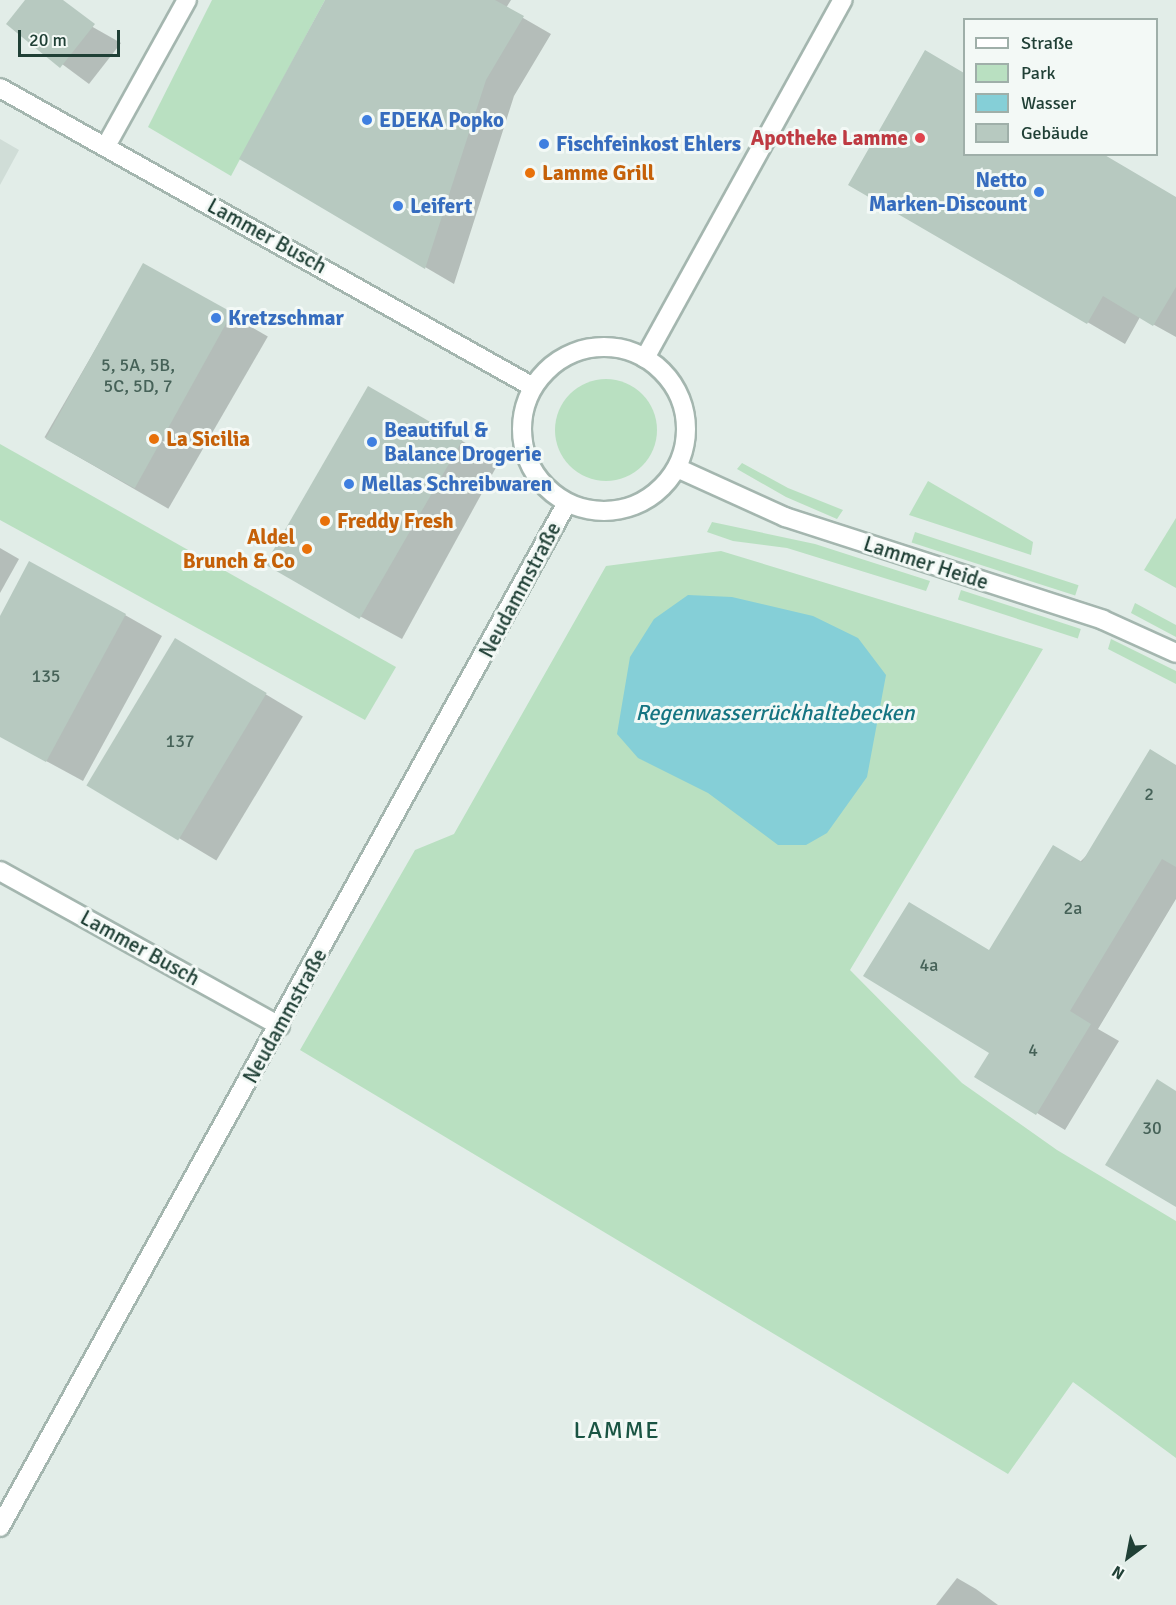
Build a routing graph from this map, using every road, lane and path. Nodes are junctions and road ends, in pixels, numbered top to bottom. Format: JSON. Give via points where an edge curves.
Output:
{"nodes":[{"id":1,"x":187,"y":0,"type":"edge"},
{"id":2,"x":843,"y":0,"type":"edge"},
{"id":3,"x":0,"y":88,"type":"edge"},
{"id":4,"x":106,"y":146,"type":"junction"},
{"id":5,"x":645,"y":358,"type":"junction"},
{"id":6,"x":533,"y":387,"type":"junction"},
{"id":7,"x":677,"y":468,"type":"junction"},
{"id":8,"x":567,"y":503,"type":"junction"},
{"id":9,"x":1176,"y":653,"type":"edge"},
{"id":10,"x":0,"y":871,"type":"edge"},
{"id":11,"x":280,"y":1026,"type":"junction"},
{"id":12,"x":0,"y":1527,"type":"edge"}],
"edges":[{"from":1,"to":4,"type":"main road"},
{"from":2,"to":5,"type":"main road"},
{"from":3,"to":4,"type":"main road","name":"Lammer Busch"},
{"from":4,"to":6,"type":"main road","name":"Lammer Busch"},
{"from":5,"to":6,"type":"main road","name":"Neudammstraße","via":[[611,347],[582,350],[554,364]]},
{"from":5,"to":7,"type":"main road","name":"Neudammstraße","via":[[669,379],[683,406],[686,438]]},
{"from":6,"to":8,"type":"main road","name":"Neudammstraße","via":[[522,418],[524,450],[540,481]]},
{"from":7,"to":8,"type":"main road","name":"Neudammstraße","via":[[654,495],[623,509],[596,511]]},
{"from":7,"to":9,"type":"main road","name":"Lammer Heide","via":[[785,517],[1103,620]]},
{"from":8,"to":11,"type":"main road","name":"Neudammstraße"},
{"from":10,"to":11,"type":"main road","name":"Lammer Busch"},
{"from":11,"to":12,"type":"main road","name":"Neudammstraße"}]}
